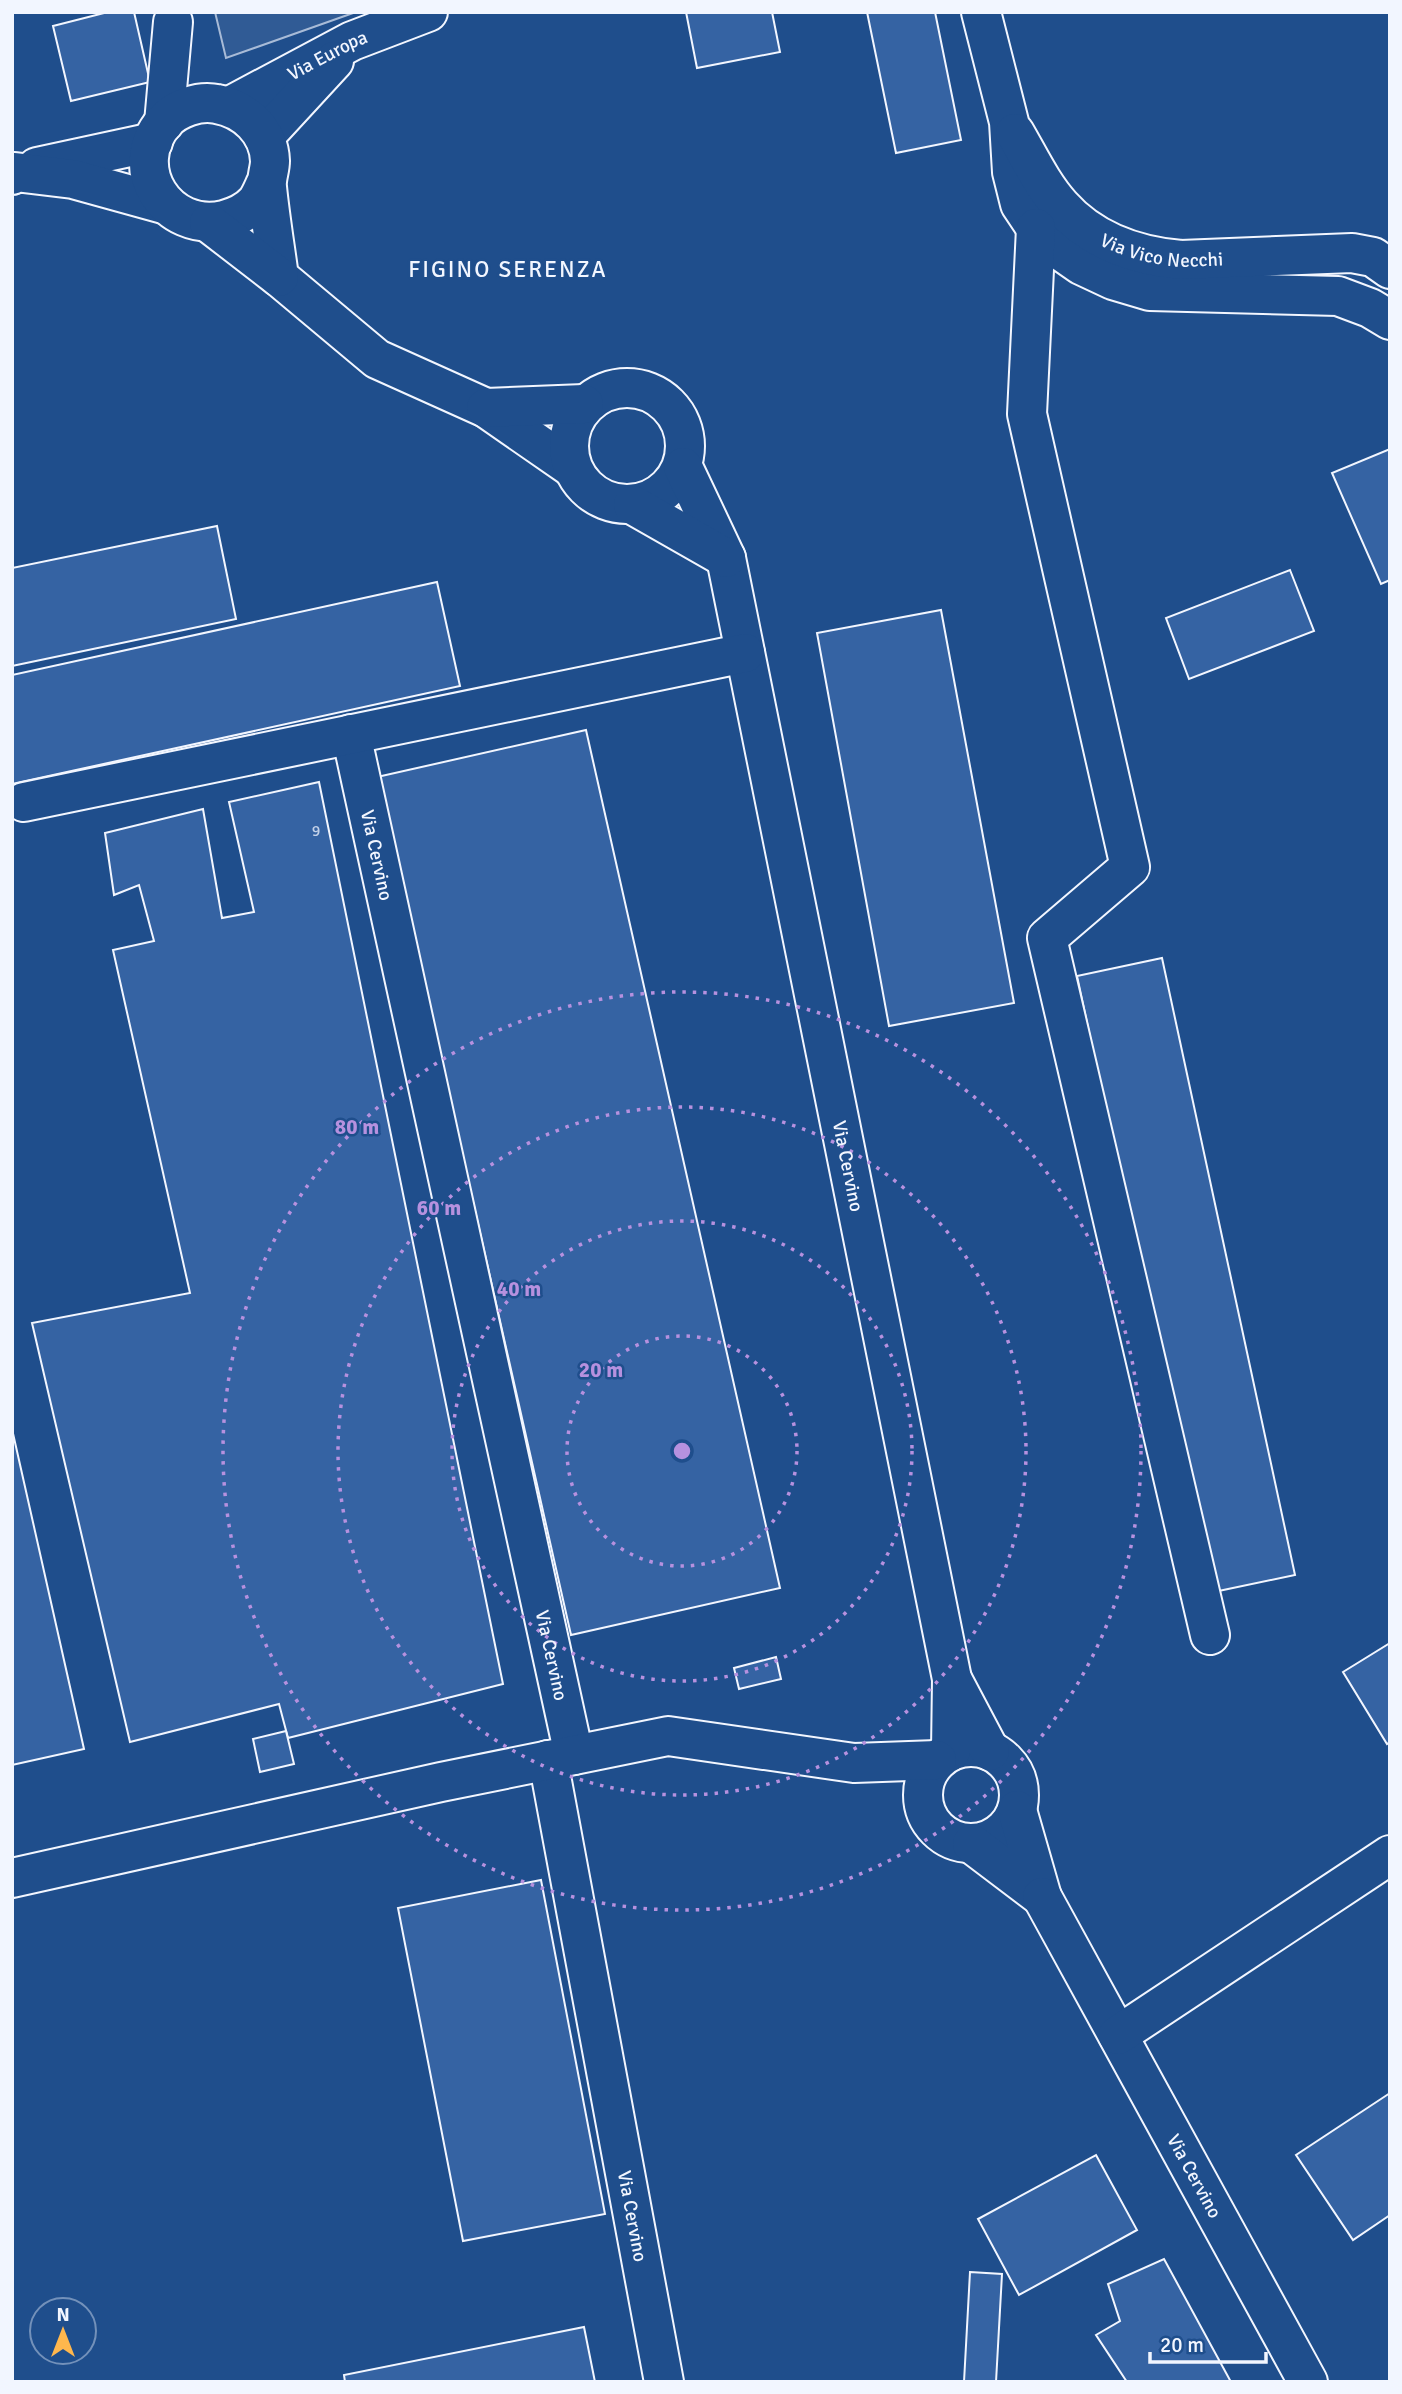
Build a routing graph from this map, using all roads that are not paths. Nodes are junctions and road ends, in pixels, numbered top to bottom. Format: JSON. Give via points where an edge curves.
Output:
{"nodes":[{"id":1,"x":428,"y":12,"type":"edge"},
{"id":2,"x":981,"y":12,"type":"edge"},
{"id":3,"x":172,"y":17,"type":"edge"},
{"id":4,"x":352,"y":41,"type":"junction"},
{"id":5,"x":220,"y":104,"type":"junction"},
{"id":6,"x":1009,"y":122,"type":"junction"},
{"id":7,"x":158,"y":132,"type":"junction"},
{"id":8,"x":264,"y":137,"type":"junction"},
{"id":9,"x":13,"y":173,"type":"edge"},
{"id":10,"x":266,"y":183,"type":"junction"},
{"id":11,"x":167,"y":205,"type":"junction"},
{"id":12,"x":209,"y":223,"type":"junction"},
{"id":13,"x":1036,"y":228,"type":"junction"},
{"id":14,"x":1383,"y":262,"type":"edge"},
{"id":15,"x":279,"y":277,"type":"junction"},
{"id":16,"x":1232,"y":293,"type":"junction"},
{"id":17,"x":1390,"y":313,"type":"edge"},
{"id":18,"x":1390,"y":320,"type":"edge"},
{"id":19,"x":584,"y":404,"type":"junction"},
{"id":20,"x":486,"y":408,"type":"junction"},
{"id":21,"x":571,"y":467,"type":"junction"},
{"id":22,"x":683,"y":467,"type":"junction"},
{"id":23,"x":633,"y":505,"type":"junction"},
{"id":24,"x":726,"y":558,"type":"junction"},
{"id":25,"x":745,"y":653,"type":"junction"},
{"id":26,"x":351,"y":734,"type":"junction"},
{"id":27,"x":24,"y":802,"type":"dead end"},
{"id":28,"x":1210,"y":1635,"type":"dead end"},
{"id":29,"x":952,"y":1679,"type":"junction"},
{"id":30,"x":990,"y":1751,"type":"junction"},
{"id":31,"x":944,"y":1756,"type":"junction"},
{"id":32,"x":561,"y":1758,"type":"junction"},
{"id":33,"x":854,"y":1763,"type":"junction"},
{"id":34,"x":923,"y":1795,"type":"junction"},
{"id":35,"x":1017,"y":1810,"type":"junction"},
{"id":36,"x":972,"y":1844,"type":"junction"},
{"id":37,"x":1390,"y":1855,"type":"edge"},
{"id":38,"x":12,"y":1878,"type":"edge"},
{"id":39,"x":1042,"y":1897,"type":"junction"},
{"id":40,"x":1118,"y":2035,"type":"junction"},
{"id":41,"x":664,"y":2382,"type":"edge"},
{"id":42,"x":1308,"y":2382,"type":"edge"}],
"edges":[{"from":1,"to":4,"type":"street","name":"Via Europa"},
{"from":2,"to":6,"type":"street","name":"Via Vico Necchi"},
{"from":3,"to":5,"type":"street"},
{"from":3,"to":7,"type":"street"},
{"from":4,"to":5,"type":"street","name":"Via Europa"},
{"from":4,"to":8,"type":"street"},
{"from":5,"to":7,"type":"street","via":[[184,108]]},
{"from":5,"to":8,"type":"street","via":[[252,120]]},
{"from":6,"to":13,"type":"street","name":"Via Vico Necchi","via":[[1012,172],[1020,204]]},
{"from":6,"to":14,"type":"street","name":"Via Vico Necchi","via":[[1061,206],[1098,237],[1125,249],[1181,260],[1352,253]]},
{"from":7,"to":9,"type":"street"},
{"from":7,"to":11,"type":"street","via":[[149,163],[155,188]]},
{"from":8,"to":10,"type":"street","via":[[270,163]]},
{"from":9,"to":11,"type":"street","via":[[73,179]]},
{"from":10,"to":12,"type":"street","via":[[256,202],[235,218]]},
{"from":10,"to":15,"type":"street"},
{"from":11,"to":12,"type":"street","via":[[180,216]]},
{"from":12,"to":15,"type":"street","name":"Via Cervino"},
{"from":13,"to":16,"type":"street","name":"Via Vico Necchi","via":[[1081,265],[1113,280],[1150,291]]},
{"from":13,"to":28,"type":"street","via":[[1027,414],[1130,867],[1047,938]]},
{"from":14,"to":16,"type":"street","name":"Via Vico Necchi","via":[[1276,278]]},
{"from":14,"to":17,"type":"street","via":[[1378,291]]},
{"from":15,"to":20,"type":"street","name":"Via Cervino","via":[[377,359]]},
{"from":16,"to":18,"type":"street","name":"Via Vico Necchi","via":[[1338,296]]},
{"from":19,"to":20,"type":"street","name":"Via Cervino"},
{"from":19,"to":21,"type":"street","via":[[572,424],[567,447]]},
{"from":19,"to":22,"type":"street","name":"Via Cervino","via":[[604,391],[627,387],[662,398],[684,429]]},
{"from":20,"to":21,"type":"street","name":"Via Cervino"},
{"from":21,"to":23,"type":"street","name":"Via Cervino","via":[[585,489],[609,503]]},
{"from":22,"to":23,"type":"street","via":[[668,489]]},
{"from":22,"to":24,"type":"street","name":"Via Cervino"},
{"from":23,"to":24,"type":"street","name":"Via Cervino"},
{"from":24,"to":25,"type":"street","name":"Via Cervino"},
{"from":25,"to":26,"type":"street"},
{"from":25,"to":29,"type":"street","name":"Via Cervino"},
{"from":26,"to":27,"type":"street"},
{"from":26,"to":32,"type":"street","name":"Via Cervino"},
{"from":29,"to":30,"type":"street"},
{"from":29,"to":31,"type":"street"},
{"from":30,"to":31,"type":"street","via":[[972,1747]]},
{"from":30,"to":35,"type":"street","via":[[1006,1761],[1019,1784]]},
{"from":31,"to":33,"type":"street"},
{"from":31,"to":34,"type":"street","via":[[926,1777]]},
{"from":32,"to":33,"type":"street","via":[[668,1736]]},
{"from":32,"to":38,"type":"street"},
{"from":32,"to":41,"type":"street","name":"Via Cervino"},
{"from":33,"to":34,"type":"street"},
{"from":34,"to":36,"type":"street","via":[[926,1813],[937,1830]]},
{"from":35,"to":36,"type":"street","via":[[1000,1833]]},
{"from":35,"to":39,"type":"street"},
{"from":36,"to":39,"type":"street"},
{"from":37,"to":40,"type":"street"},
{"from":39,"to":40,"type":"street","name":"Via Cervino"},
{"from":40,"to":42,"type":"street","name":"Via Cervino"}]}
